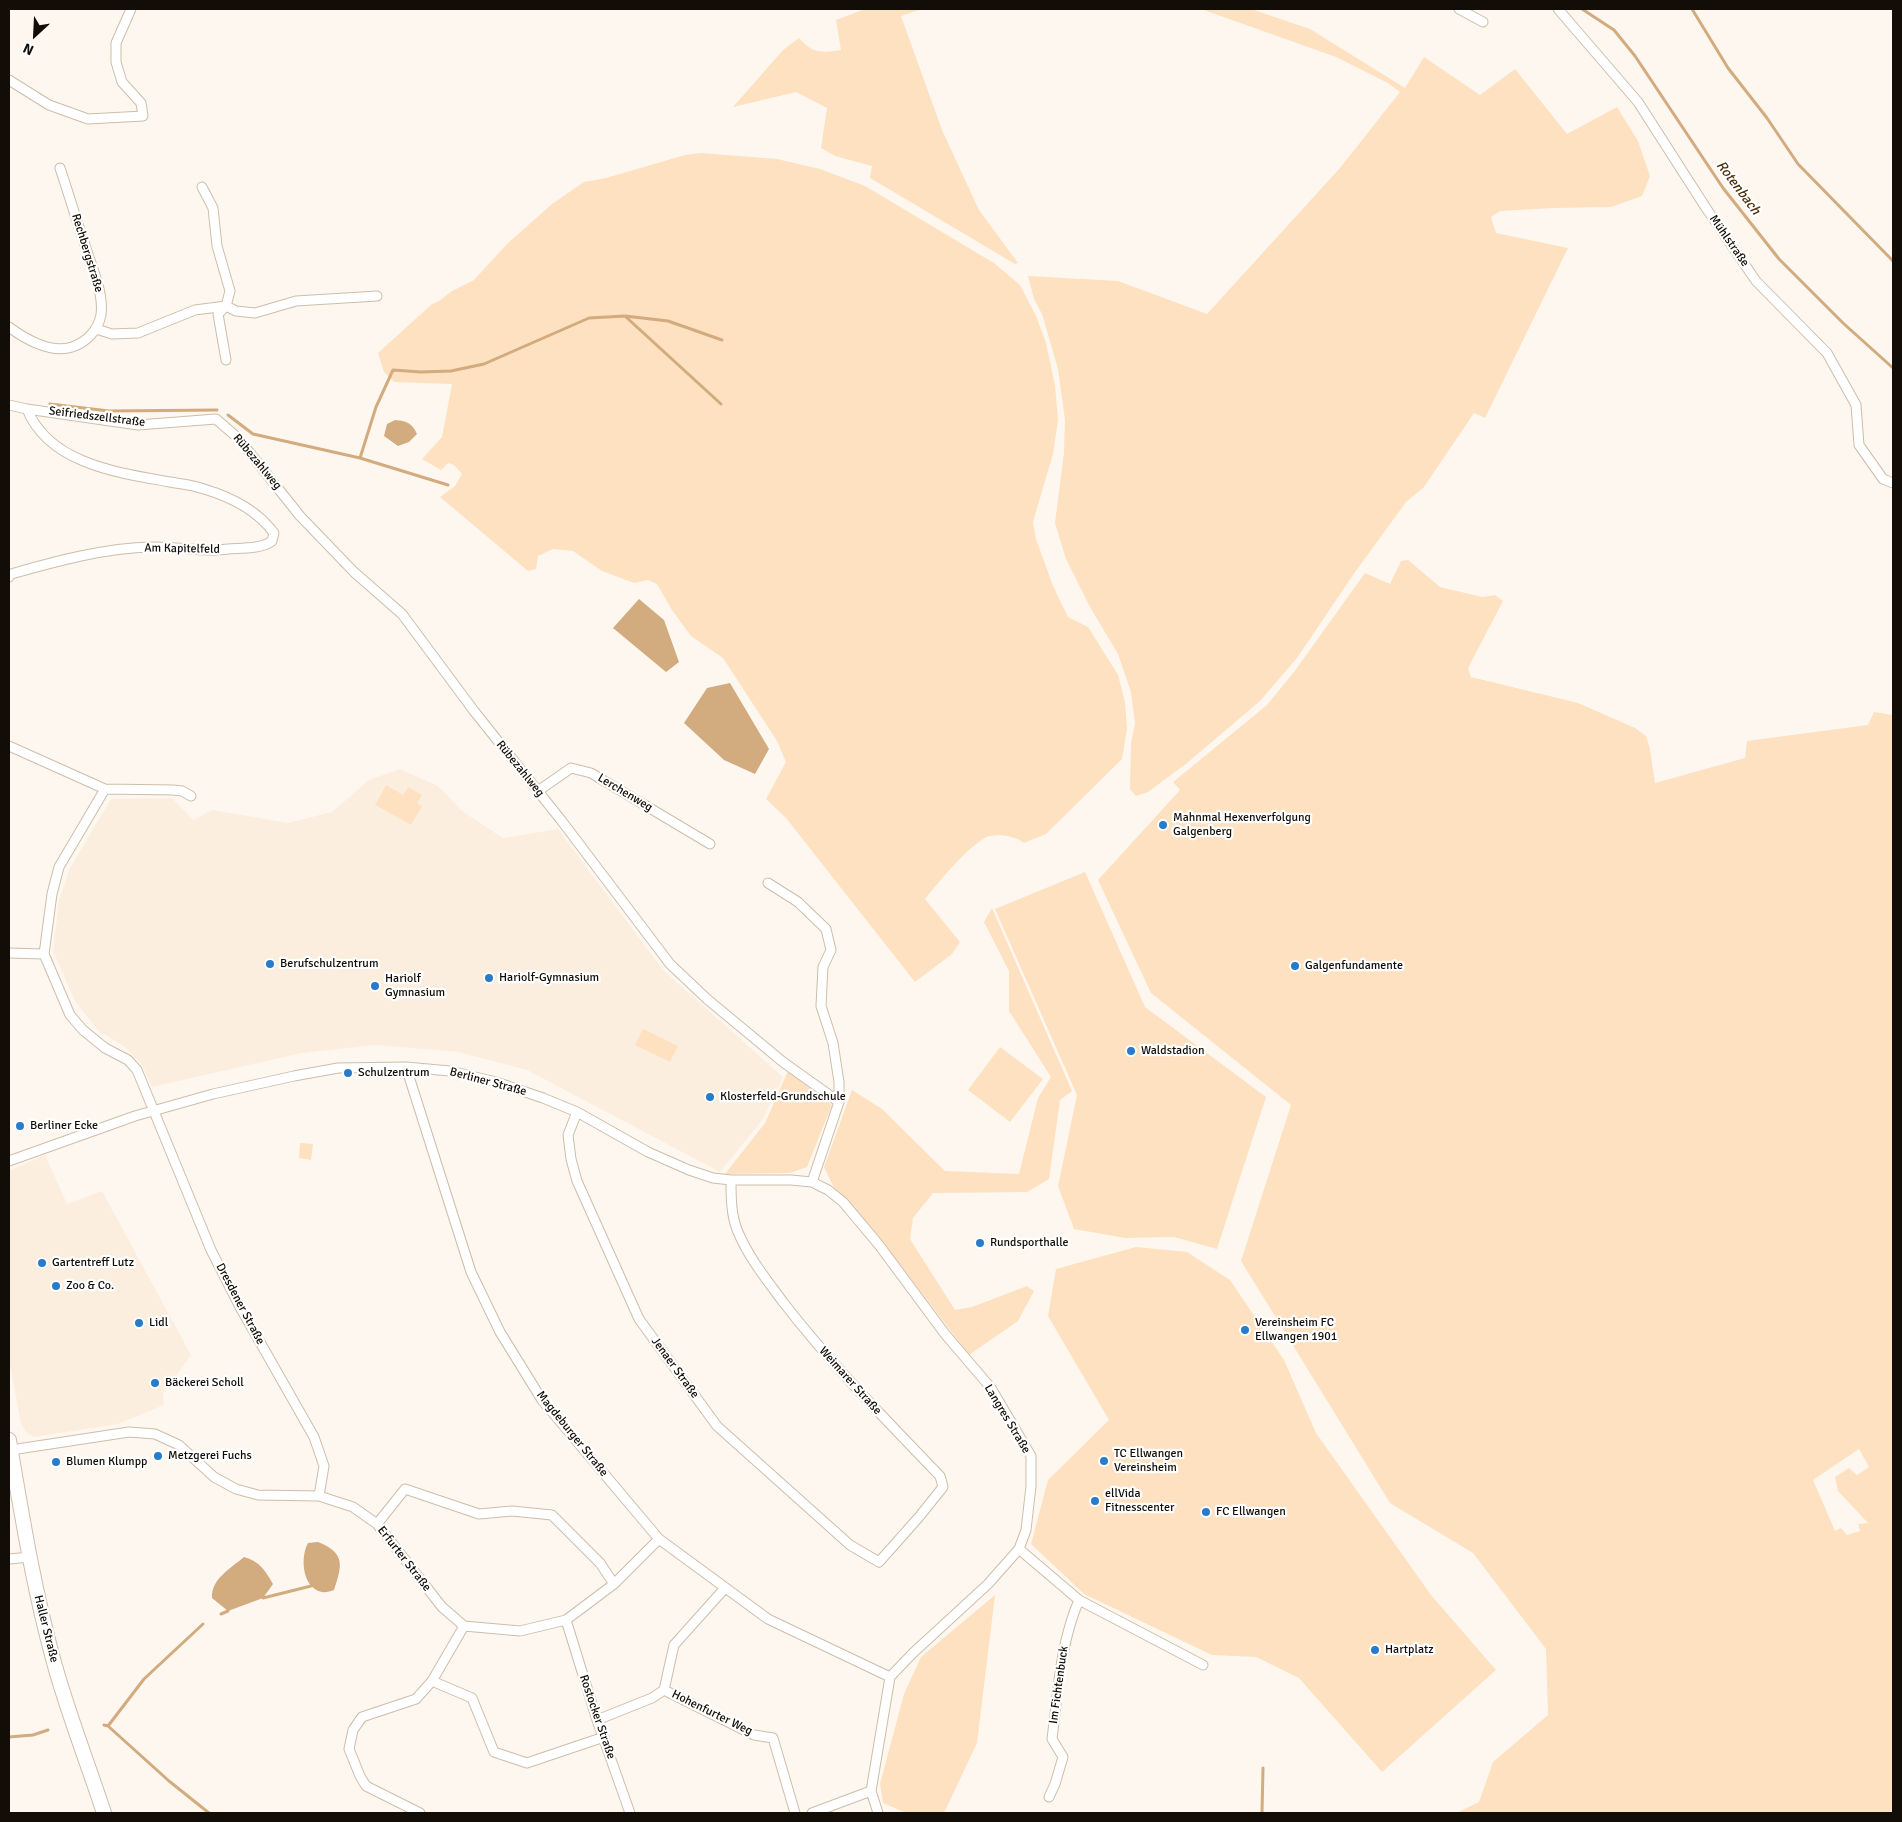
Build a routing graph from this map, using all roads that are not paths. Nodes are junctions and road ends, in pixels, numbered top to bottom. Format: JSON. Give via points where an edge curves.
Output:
{"nodes":[{"id":1,"x":131,"y":9,"type":"edge"},
{"id":2,"x":1459,"y":9,"type":"edge"},
{"id":3,"x":1558,"y":9,"type":"edge"},
{"id":4,"x":1483,"y":22,"type":"dead end"},
{"id":5,"x":9,"y":80,"type":"edge"},
{"id":6,"x":60,"y":168,"type":"dead end"},
{"id":7,"x":202,"y":187,"type":"dead end"},
{"id":8,"x":377,"y":296,"type":"dead end"},
{"id":9,"x":226,"y":306,"type":"junction"},
{"id":10,"x":9,"y":327,"type":"edge"},
{"id":11,"x":96,"y":329,"type":"junction"},
{"id":12,"x":226,"y":360,"type":"dead end"},
{"id":13,"x":9,"y":405,"type":"edge"},
{"id":14,"x":27,"y":410,"type":"junction"},
{"id":15,"x":216,"y":419,"type":"joint"},
{"id":16,"x":1893,"y":483,"type":"edge"},
{"id":17,"x":9,"y":577,"type":"edge"},
{"id":18,"x":9,"y":746,"type":"edge"},
{"id":19,"x":105,"y":789,"type":"junction"},
{"id":20,"x":538,"y":791,"type":"junction"},
{"id":21,"x":191,"y":796,"type":"dead end"},
{"id":22,"x":710,"y":844,"type":"dead end"},
{"id":23,"x":768,"y":883,"type":"dead end"},
{"id":24,"x":9,"y":953,"type":"edge"},
{"id":25,"x":44,"y":954,"type":"junction"},
{"id":26,"x":406,"y":1067,"type":"junction"},
{"id":27,"x":839,"y":1102,"type":"junction"},
{"id":28,"x":153,"y":1110,"type":"junction"},
{"id":29,"x":576,"y":1112,"type":"junction"},
{"id":30,"x":9,"y":1160,"type":"edge"},
{"id":31,"x":731,"y":1180,"type":"junction"},
{"id":32,"x":812,"y":1182,"type":"junction"},
{"id":33,"x":10,"y":1445,"type":"edge"},
{"id":34,"x":319,"y":1496,"type":"junction"},
{"id":35,"x":377,"y":1524,"type":"junction"},
{"id":36,"x":660,"y":1539,"type":"junction"},
{"id":37,"x":1020,"y":1549,"type":"junction"},
{"id":38,"x":30,"y":1557,"type":"junction"},
{"id":39,"x":9,"y":1558,"type":"edge"},
{"id":40,"x":879,"y":1562,"type":"joint"},
{"id":41,"x":614,"y":1584,"type":"junction"},
{"id":42,"x":725,"y":1588,"type":"junction"},
{"id":43,"x":1079,"y":1600,"type":"junction"},
{"id":44,"x":566,"y":1620,"type":"junction"},
{"id":45,"x":464,"y":1626,"type":"junction"},
{"id":46,"x":1203,"y":1665,"type":"dead end"},
{"id":47,"x":890,"y":1677,"type":"junction"},
{"id":48,"x":432,"y":1681,"type":"junction"},
{"id":49,"x":664,"y":1690,"type":"junction"},
{"id":50,"x":597,"y":1720,"type":"junction"},
{"id":51,"x":604,"y":1737,"type":"junction"},
{"id":52,"x":871,"y":1791,"type":"junction"},
{"id":53,"x":1049,"y":1797,"type":"dead end"},
{"id":54,"x":104,"y":1813,"type":"edge"},
{"id":55,"x":420,"y":1813,"type":"edge"},
{"id":56,"x":630,"y":1813,"type":"edge"},
{"id":57,"x":795,"y":1813,"type":"edge"},
{"id":58,"x":812,"y":1813,"type":"edge"},
{"id":59,"x":878,"y":1813,"type":"edge"}],
"edges":[{"from":1,"to":5,"type":"street","via":[[116,43],[116,62],[122,82],[141,103],[143,116],[88,119],[49,105]]},
{"from":2,"to":4,"type":"street"},
{"from":3,"to":16,"type":"street","name":"Mühlstraße","via":[[1638,102],[1756,281],[1827,353],[1856,404],[1859,445],[1883,479]]},
{"from":6,"to":11,"type":"street","name":"Rechbergstraße","via":[[98,285],[101,314]]},
{"from":7,"to":9,"type":"street","via":[[214,208],[217,246],[230,291]]},
{"from":8,"to":9,"type":"street","via":[[296,301],[255,314]]},
{"from":9,"to":11,"type":"street","via":[[195,310],[138,333],[112,334]]},
{"from":9,"to":12,"type":"street","via":[[218,314]]},
{"from":10,"to":11,"type":"street","via":[[20,336],[58,348],[71,347],[86,340]]},
{"from":13,"to":14,"type":"street","name":"Seifriedszellstraße"},
{"from":14,"to":15,"type":"street","name":"Seifriedszellstraße","via":[[138,425]]},
{"from":14,"to":17,"type":"street","name":"Am Kapitelfeld","via":[[44,438],[63,451],[109,469],[204,488],[239,503],[264,519],[274,533],[272,541],[265,546],[222,550],[152,547],[112,550],[55,562],[10,574]]},
{"from":15,"to":20,"type":"street","name":"Rübezahlweg","via":[[238,438],[300,516],[354,572],[402,614]]},
{"from":18,"to":19,"type":"street"},
{"from":19,"to":21,"type":"street","via":[[173,790]]},
{"from":19,"to":25,"type":"street","via":[[59,867]]},
{"from":20,"to":22,"type":"street","name":"Lerchenweg","via":[[571,768],[591,773]]},
{"from":20,"to":27,"type":"street","name":"Rübezahlweg","via":[[670,964],[783,1062]]},
{"from":23,"to":27,"type":"street","via":[[798,902],[826,929],[831,950],[823,967],[821,1006],[833,1043]]},
{"from":24,"to":25,"type":"street"},
{"from":25,"to":28,"type":"street","name":"Dresdener Straße","via":[[70,1015],[105,1048],[128,1060],[137,1070]]},
{"from":26,"to":28,"type":"street","name":"Berliner Straße","via":[[338,1068]]},
{"from":26,"to":29,"type":"street","name":"Berliner Straße","via":[[450,1071],[496,1082]]},
{"from":26,"to":36,"type":"street","name":"Magdeburger Straße","via":[[471,1272],[500,1332],[542,1400]]},
{"from":27,"to":32,"type":"street"},
{"from":28,"to":30,"type":"street","name":"Berliner Straße"},
{"from":28,"to":34,"type":"street","name":"Dresdener Straße","via":[[211,1250],[314,1437],[324,1466]]},
{"from":29,"to":31,"type":"street","name":"Berliner Straße","via":[[648,1152],[713,1178]]},
{"from":29,"to":40,"type":"street","name":"Jenaer Straße","via":[[568,1135],[577,1181],[639,1319],[717,1426],[850,1545]]},
{"from":31,"to":32,"type":"street","name":"Berliner Straße"},
{"from":31,"to":40,"type":"street","name":"Weimarer Straße","via":[[731,1204],[737,1231],[754,1262],[807,1333],[940,1476],[943,1487]]},
{"from":32,"to":37,"type":"street","name":"Langres Straße","via":[[844,1202],[879,1245],[945,1334],[991,1388],[1031,1456],[1032,1486]]},
{"from":33,"to":34,"type":"street","name":"Erfurter Straße","via":[[129,1432],[155,1434],[179,1445],[214,1477],[236,1490],[258,1496]]},
{"from":33,"to":38,"type":"main road","name":"Haller Straße"},
{"from":34,"to":35,"type":"street","name":"Erfurter Straße","via":[[353,1507]]},
{"from":35,"to":41,"type":"street","via":[[405,1488],[479,1514],[552,1514],[600,1563]]},
{"from":35,"to":45,"type":"street","name":"Erfurter Straße","via":[[442,1607]]},
{"from":36,"to":41,"type":"street"},
{"from":36,"to":42,"type":"street","name":"Magdeburger Straße"},
{"from":37,"to":43,"type":"street"},
{"from":37,"to":47,"type":"street","name":"Langres Straße"},
{"from":38,"to":39,"type":"street"},
{"from":38,"to":54,"type":"main road","name":"Haller Straße","via":[[56,1667]]},
{"from":41,"to":44,"type":"street"},
{"from":42,"to":47,"type":"street","name":"Magdeburger Straße","via":[[768,1619]]},
{"from":42,"to":49,"type":"street","name":"Hohenfurter Weg","via":[[674,1645]]},
{"from":43,"to":46,"type":"street"},
{"from":43,"to":53,"type":"street","name":"Im Fichtenbuck","via":[[1069,1622],[1063,1648],[1052,1739],[1063,1757]]},
{"from":44,"to":45,"type":"street","via":[[520,1631]]},
{"from":44,"to":50,"type":"street","name":"Rostocker Straße"},
{"from":45,"to":48,"type":"street"},
{"from":47,"to":52,"type":"street"},
{"from":48,"to":51,"type":"street","via":[[472,1698],[494,1752],[527,1763]]},
{"from":48,"to":55,"type":"street","via":[[416,1699],[362,1717],[353,1730],[349,1749],[366,1786]]},
{"from":49,"to":50,"type":"street","name":"Hohenfurter Weg"},
{"from":49,"to":57,"type":"street","name":"Hohenfurter Weg","via":[[754,1735],[773,1738]]},
{"from":50,"to":51,"type":"street","name":"Rostocker Straße"},
{"from":51,"to":56,"type":"street","name":"Rostocker Straße"},
{"from":52,"to":58,"type":"street"},
{"from":52,"to":59,"type":"street"}]}
